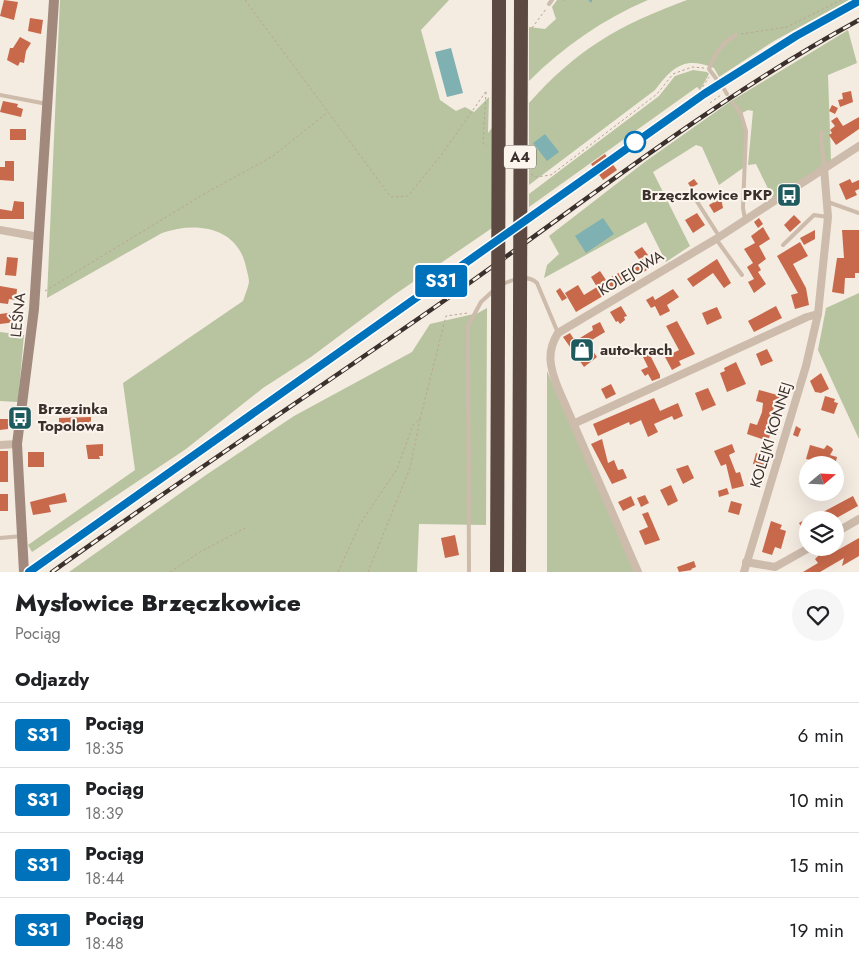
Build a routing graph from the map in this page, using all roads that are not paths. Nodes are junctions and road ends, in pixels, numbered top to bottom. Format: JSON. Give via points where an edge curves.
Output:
{"nodes":[{"id":1,"x":50,"y":0,"type":"edge"},
{"id":2,"x":54,"y":0,"type":"edge"},
{"id":3,"x":499,"y":0,"type":"edge"},
{"id":4,"x":521,"y":0,"type":"edge"},
{"id":5,"x":736,"y":35,"type":"road end"},
{"id":6,"x":718,"y":81,"type":"dead end"},
{"id":7,"x":0,"y":95,"type":"edge"},
{"id":8,"x":733,"y":103,"type":"dead end"},
{"id":9,"x":48,"y":104,"type":"junction"},
{"id":10,"x":821,"y":132,"type":"dead end"},
{"id":11,"x":859,"y":146,"type":"edge"},
{"id":12,"x":824,"y":168,"type":"junction"},
{"id":13,"x":696,"y":200,"type":"dead end"},
{"id":14,"x":828,"y":202,"type":"junction"},
{"id":15,"x":859,"y":213,"type":"edge"},
{"id":16,"x":828,"y":217,"type":"junction"},
{"id":17,"x":745,"y":220,"type":"junction"},
{"id":18,"x":0,"y":230,"type":"edge"},
{"id":19,"x":39,"y":237,"type":"junction"},
{"id":20,"x":717,"y":238,"type":"junction"},
{"id":21,"x":784,"y":245,"type":"dead end"},
{"id":22,"x":742,"y":275,"type":"dead end"},
{"id":23,"x":818,"y":314,"type":"junction"},
{"id":24,"x":558,"y":333,"type":"junction"},
{"id":25,"x":573,"y":424,"type":"junction"},
{"id":26,"x":17,"y":444,"type":"junction"},
{"id":27,"x":0,"y":445,"type":"edge"},
{"id":28,"x":859,"y":519,"type":"edge"},
{"id":29,"x":844,"y":528,"type":"edge"},
{"id":30,"x":22,"y":536,"type":"junction"},
{"id":31,"x":0,"y":538,"type":"edge"},
{"id":32,"x":799,"y":554,"type":"edge"},
{"id":33,"x":746,"y":562,"type":"junction"},
{"id":34,"x":24,"y":572,"type":"edge"},
{"id":35,"x":468,"y":572,"type":"edge"},
{"id":36,"x":497,"y":572,"type":"edge"},
{"id":37,"x":519,"y":572,"type":"edge"},
{"id":38,"x":638,"y":572,"type":"edge"},
{"id":39,"x":744,"y":572,"type":"edge"}],
"edges":[{"from":1,"to":2,"type":"street","name":"LEŚNA"},
{"from":2,"to":9,"type":"street","name":"LEŚNA"},
{"from":3,"to":36,"type":"highway","number":"A4","bridge":true},
{"from":4,"to":37,"type":"highway","number":"A4","bridge":true},
{"from":5,"to":6,"type":"lane","via":[[717,51],[709,69]]},
{"from":7,"to":9,"type":"lane"},
{"from":8,"to":17,"type":"lane","via":[[741,114],[746,131]]},
{"from":9,"to":19,"type":"street","name":"LEŚNA"},
{"from":10,"to":12,"type":"lane"},
{"from":11,"to":12,"type":"street","name":"KOLEJOWA"},
{"from":12,"to":14,"type":"street","name":"KOLEJKI KONNEJ"},
{"from":12,"to":17,"type":"street","name":"KOLEJOWA"},
{"from":13,"to":20,"type":"lane"},
{"from":14,"to":15,"type":"lane"},
{"from":14,"to":16,"type":"street","name":"KOLEJKI KONNEJ"},
{"from":16,"to":21,"type":"lane","via":[[814,215]]},
{"from":16,"to":23,"type":"street","name":"KOLEJKI KONNEJ"},
{"from":17,"to":20,"type":"street","name":"KOLEJOWA"},
{"from":18,"to":19,"type":"street"},
{"from":19,"to":26,"type":"street","name":"LEŚNA"},
{"from":20,"to":22,"type":"lane"},
{"from":20,"to":24,"type":"street","name":"KOLEJOWA"},
{"from":23,"to":25,"type":"street"},
{"from":23,"to":33,"type":"street","name":"KOLEJKI KONNEJ","via":[[806,366]]},
{"from":24,"to":25,"type":"street","via":[[551,344],[549,357]]},
{"from":24,"to":35,"type":"lane","via":[[542,292],[532,279],[524,278],[503,284],[489,294],[474,312],[468,326]]},
{"from":25,"to":38,"type":"street"},
{"from":26,"to":27,"type":"street"},
{"from":26,"to":30,"type":"street","name":"LEŚNA"},
{"from":28,"to":29,"type":"street"},
{"from":30,"to":31,"type":"lane"},
{"from":30,"to":34,"type":"street","name":"LEŚNA"},
{"from":32,"to":33,"type":"street","via":[[770,568]]},
{"from":33,"to":39,"type":"street","name":"KOLEJKI KONNEJ"}]}
